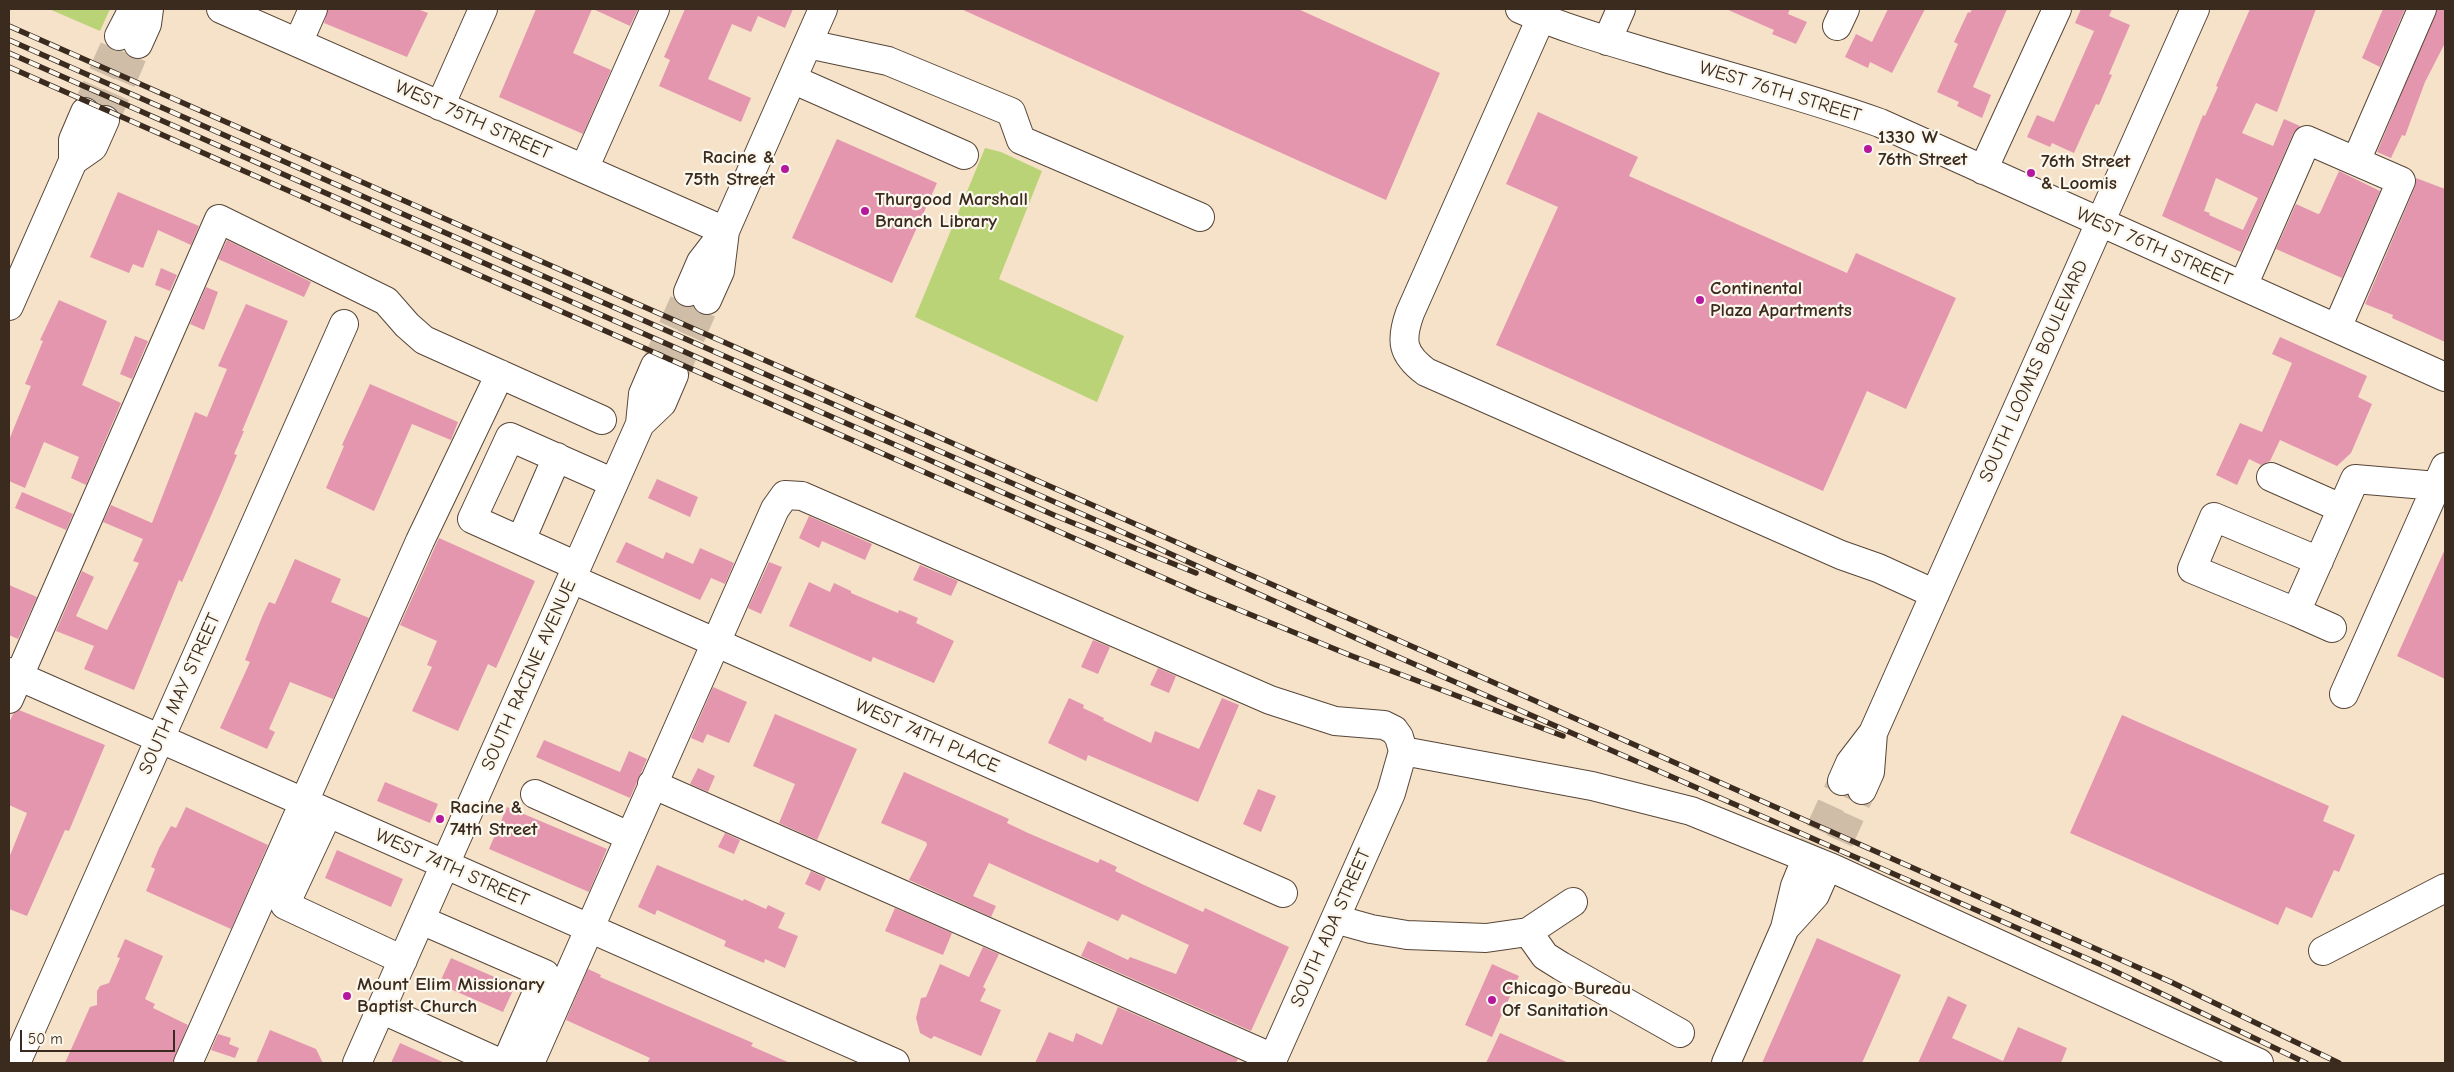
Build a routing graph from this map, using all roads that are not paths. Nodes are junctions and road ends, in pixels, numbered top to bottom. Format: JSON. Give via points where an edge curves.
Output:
{"nodes":[{"id":1,"x":133,"y":9,"type":"edge"},
{"id":2,"x":149,"y":9,"type":"edge"},
{"id":3,"x":221,"y":9,"type":"edge"},
{"id":4,"x":313,"y":9,"type":"edge"},
{"id":5,"x":483,"y":9,"type":"edge"},
{"id":6,"x":655,"y":9,"type":"edge"},
{"id":7,"x":823,"y":9,"type":"edge"},
{"id":8,"x":1621,"y":9,"type":"edge"},
{"id":9,"x":2057,"y":9,"type":"edge"},
{"id":10,"x":2195,"y":9,"type":"edge"},
{"id":11,"x":2422,"y":9,"type":"edge"},
{"id":12,"x":1530,"y":14,"type":"edge"},
{"id":13,"x":1607,"y":41,"type":"junction"},
{"id":14,"x":298,"y":43,"type":"junction"},
{"id":15,"x":808,"y":44,"type":"junction"},
{"id":16,"x":792,"y":79,"type":"junction"},
{"id":17,"x":440,"y":106,"type":"junction"},
{"id":18,"x":95,"y":116,"type":"tunnel mouth"},
{"id":19,"x":964,"y":155,"type":"dead end"},
{"id":20,"x":2356,"y":161,"type":"junction"},
{"id":21,"x":584,"y":169,"type":"junction"},
{"id":22,"x":1983,"y":170,"type":"junction"},
{"id":23,"x":1200,"y":217,"type":"dead end"},
{"id":24,"x":2100,"y":223,"type":"junction"},
{"id":25,"x":725,"y":231,"type":"junction"},
{"id":26,"x":2243,"y":286,"type":"junction"},
{"id":27,"x":698,"y":296,"type":"tunnel mouth"},
{"id":28,"x":9,"y":306,"type":"edge"},
{"id":29,"x":344,"y":324,"type":"dead end"},
{"id":30,"x":2337,"y":328,"type":"junction"},
{"id":31,"x":665,"y":370,"type":"tunnel mouth"},
{"id":32,"x":500,"y":374,"type":"junction"},
{"id":33,"x":2445,"y":376,"type":"edge"},
{"id":34,"x":602,"y":420,"type":"dead end"},
{"id":35,"x":557,"y":457,"type":"junction"},
{"id":36,"x":2271,"y":477,"type":"dead end"},
{"id":37,"x":2441,"y":477,"type":"edge"},
{"id":38,"x":614,"y":483,"type":"junction"},
{"id":39,"x":2341,"y":508,"type":"junction"},
{"id":40,"x":521,"y":540,"type":"junction"},
{"id":41,"x":2319,"y":561,"type":"junction"},
{"id":42,"x":574,"y":572,"type":"junction"},
{"id":43,"x":1935,"y":594,"type":"junction"},
{"id":44,"x":2296,"y":612,"type":"junction"},
{"id":45,"x":2332,"y":628,"type":"dead end"},
{"id":46,"x":714,"y":642,"type":"junction"},
{"id":47,"x":12,"y":682,"type":"edge"},
{"id":48,"x":2344,"y":694,"type":"dead end"},
{"id":49,"x":160,"y":738,"type":"junction"},
{"id":50,"x":1403,"y":751,"type":"junction"},
{"id":51,"x":652,"y":784,"type":"junction"},
{"id":52,"x":1852,"y":785,"type":"tunnel mouth"},
{"id":53,"x":535,"y":794,"type":"dead end"},
{"id":54,"x":316,"y":807,"type":"junction"},
{"id":55,"x":629,"y":836,"type":"junction"},
{"id":56,"x":445,"y":864,"type":"junction"},
{"id":57,"x":1812,"y":874,"type":"tunnel mouth"},
{"id":58,"x":2445,"y":888,"type":"edge"},
{"id":59,"x":1283,"y":893,"type":"dead end"},
{"id":60,"x":1573,"y":902,"type":"dead end"},
{"id":61,"x":1336,"y":919,"type":"junction"},
{"id":62,"x":421,"y":920,"type":"junction"},
{"id":63,"x":589,"y":928,"type":"junction"},
{"id":64,"x":1528,"y":932,"type":"junction"},
{"id":65,"x":2324,"y":951,"type":"dead end"},
{"id":66,"x":403,"y":960,"type":"junction"},
{"id":67,"x":381,"y":1009,"type":"junction"},
{"id":68,"x":1680,"y":1033,"type":"dead end"},
{"id":69,"x":1272,"y":1061,"type":"edge"},
{"id":70,"x":16,"y":1063,"type":"edge"},
{"id":71,"x":188,"y":1063,"type":"edge"},
{"id":72,"x":357,"y":1063,"type":"edge"},
{"id":73,"x":500,"y":1063,"type":"edge"},
{"id":74,"x":506,"y":1063,"type":"edge"},
{"id":75,"x":530,"y":1063,"type":"edge"},
{"id":76,"x":895,"y":1063,"type":"edge"},
{"id":77,"x":1726,"y":1063,"type":"edge"},
{"id":78,"x":2259,"y":1063,"type":"edge"}],
"edges":[{"from":1,"to":2,"type":"street","via":[[128,40],[147,24]]},
{"from":3,"to":14,"type":"street","name":"WEST 75TH STREET"},
{"from":4,"to":14,"type":"street"},
{"from":5,"to":17,"type":"street"},
{"from":6,"to":21,"type":"street"},
{"from":7,"to":15,"type":"street"},
{"from":8,"to":13,"type":"street"},
{"from":9,"to":22,"type":"street"},
{"from":10,"to":24,"type":"street","name":"SOUTH LOOMIS BOULEVARD"},
{"from":11,"to":20,"type":"street"},
{"from":12,"to":13,"type":"street","name":"WEST 76TH STREET"},
{"from":12,"to":43,"type":"street","via":[[1404,330],[1405,348],[1413,362],[1435,376]]},
{"from":13,"to":22,"type":"street","name":"WEST 76TH STREET","via":[[1880,123]]},
{"from":14,"to":17,"type":"street","name":"WEST 75TH STREET"},
{"from":15,"to":16,"type":"street"},
{"from":15,"to":23,"type":"street","via":[[888,61],[1011,112],[1021,140]]},
{"from":16,"to":19,"type":"street"},
{"from":16,"to":25,"type":"street"},
{"from":17,"to":21,"type":"street","name":"WEST 75TH STREET"},
{"from":18,"to":28,"type":"street","via":[[93,147],[73,161]]},
{"from":20,"to":26,"type":"street","via":[[2307,140]]},
{"from":20,"to":30,"type":"street","via":[[2401,181]]},
{"from":21,"to":25,"type":"street","name":"WEST 75TH STREET"},
{"from":22,"to":24,"type":"street","name":"WEST 76TH STREET"},
{"from":24,"to":26,"type":"street","name":"WEST 76TH STREET"},
{"from":24,"to":43,"type":"street","name":"SOUTH LOOMIS BOULEVARD"},
{"from":25,"to":27,"type":"street","via":[[701,262]]},
{"from":26,"to":30,"type":"street","name":"WEST 76TH STREET"},
{"from":29,"to":49,"type":"street","name":"SOUTH MAY STREET"},
{"from":30,"to":33,"type":"street","name":"WEST 76TH STREET"},
{"from":31,"to":38,"type":"street","name":"SOUTH RACINE AVENUE","via":[[643,394],[640,424]]},
{"from":32,"to":34,"type":"street"},
{"from":32,"to":47,"type":"street","via":[[424,340],[386,302],[219,219]]},
{"from":32,"to":54,"type":"street","via":[[420,541]]},
{"from":35,"to":38,"type":"street"},
{"from":35,"to":40,"type":"street"},
{"from":35,"to":40,"type":"street","name":"WEST 74TH PLACE","via":[[510,437],[472,519]]},
{"from":36,"to":39,"type":"street"},
{"from":37,"to":39,"type":"street","via":[[2355,480]]},
{"from":37,"to":48,"type":"street"},
{"from":38,"to":42,"type":"street","name":"SOUTH RACINE AVENUE"},
{"from":39,"to":41,"type":"street"},
{"from":40,"to":42,"type":"street","name":"WEST 74TH PLACE"},
{"from":41,"to":44,"type":"street"},
{"from":41,"to":44,"type":"street","via":[[2214,517],[2192,569]]},
{"from":42,"to":46,"type":"street","name":"WEST 74TH PLACE"},
{"from":42,"to":56,"type":"street","name":"SOUTH RACINE AVENUE"},
{"from":43,"to":52,"type":"street","name":"SOUTH LOOMIS BOULEVARD","via":[[1873,733],[1850,763]]},
{"from":44,"to":45,"type":"street"},
{"from":46,"to":50,"type":"street","via":[[775,509],[785,495],[792,494],[1270,700],[1335,721],[1394,730],[1400,737]]},
{"from":46,"to":51,"type":"street"},
{"from":46,"to":59,"type":"street","name":"WEST 74TH PLACE"},
{"from":47,"to":49,"type":"street","name":"WEST 74TH STREET"},
{"from":49,"to":54,"type":"street","name":"WEST 74TH STREET"},
{"from":49,"to":70,"type":"street","name":"SOUTH MAY STREET"},
{"from":50,"to":61,"type":"street","name":"SOUTH ADA STREET","via":[[1392,793]]},
{"from":50,"to":78,"type":"street","via":[[1592,786],[1691,811],[1832,868]]},
{"from":51,"to":55,"type":"street"},
{"from":51,"to":69,"type":"street"},
{"from":53,"to":55,"type":"street"},
{"from":54,"to":56,"type":"street","name":"WEST 74TH STREET"},
{"from":54,"to":66,"type":"street","via":[[284,905]]},
{"from":54,"to":71,"type":"street"},
{"from":55,"to":63,"type":"street"},
{"from":56,"to":62,"type":"street","name":"SOUTH RACINE AVENUE"},
{"from":56,"to":63,"type":"street","name":"WEST 74TH STREET"},
{"from":57,"to":77,"type":"street","via":[[1815,895],[1785,928]]},
{"from":58,"to":65,"type":"street"},
{"from":60,"to":64,"type":"street"},
{"from":61,"to":64,"type":"street","via":[[1407,935],[1486,938]]},
{"from":61,"to":69,"type":"street","name":"SOUTH ADA STREET"},
{"from":62,"to":66,"type":"street","name":"SOUTH RACINE AVENUE"},
{"from":62,"to":74,"type":"street","via":[[544,974]]},
{"from":63,"to":75,"type":"street"},
{"from":63,"to":76,"type":"street","name":"WEST 74TH STREET"},
{"from":64,"to":68,"type":"street","via":[[1546,956],[1561,966]]},
{"from":66,"to":67,"type":"street","name":"SOUTH RACINE AVENUE"},
{"from":67,"to":72,"type":"street","name":"SOUTH RACINE AVENUE"},
{"from":67,"to":73,"type":"street"}]}
